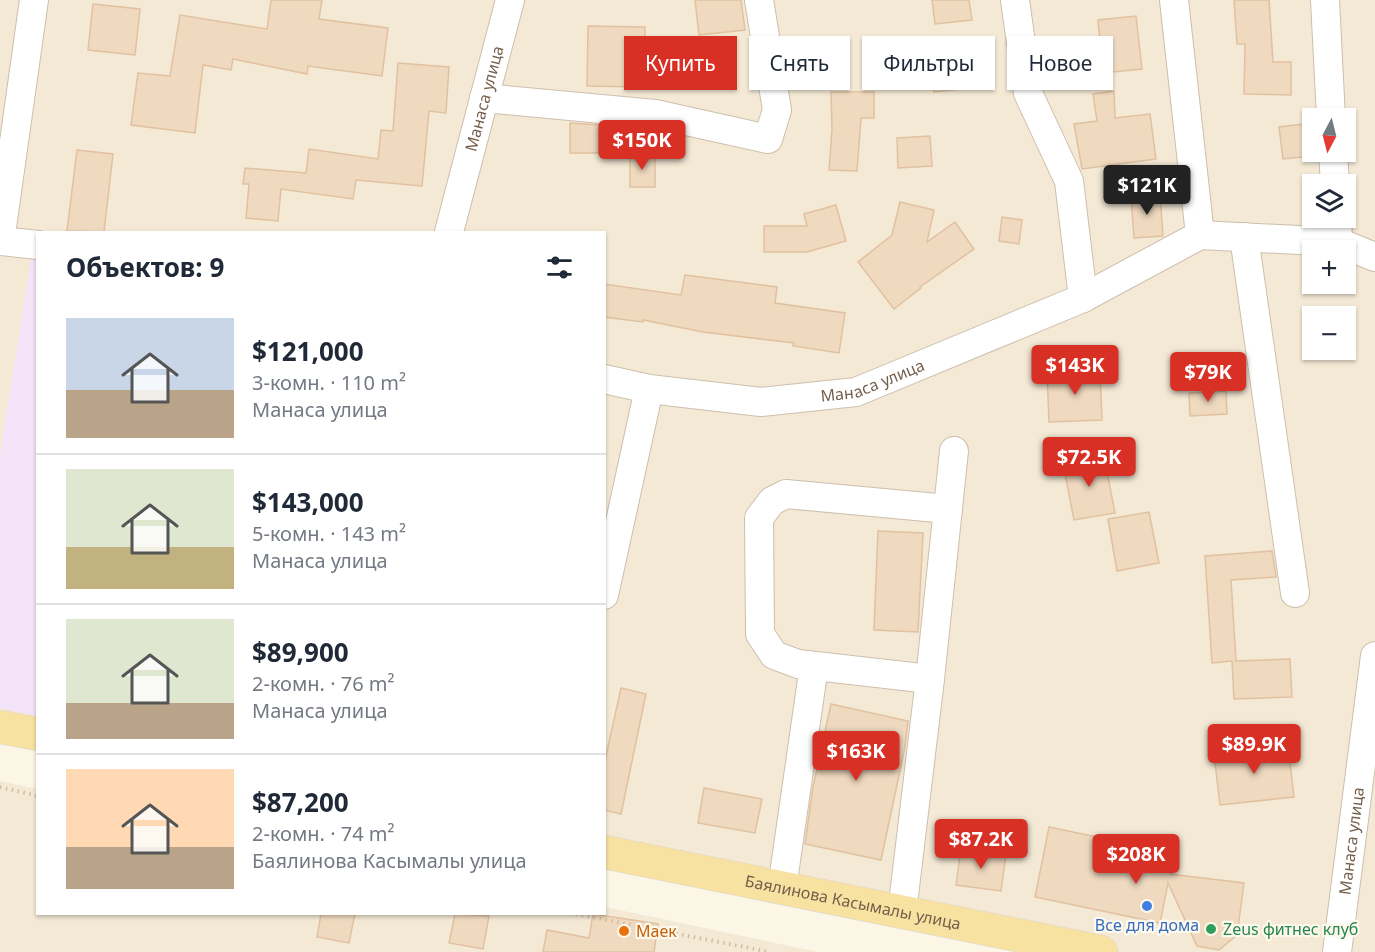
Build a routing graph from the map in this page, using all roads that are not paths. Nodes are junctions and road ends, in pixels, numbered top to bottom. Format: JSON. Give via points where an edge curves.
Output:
{"nodes":[{"id":1,"x":34,"y":0,"type":"edge"},
{"id":2,"x":510,"y":0,"type":"edge"},
{"id":3,"x":759,"y":0,"type":"edge"},
{"id":4,"x":1014,"y":0,"type":"edge"},
{"id":5,"x":1174,"y":0,"type":"edge"},
{"id":6,"x":1325,"y":0,"type":"edge"},
{"id":7,"x":484,"y":98,"type":"junction"},
{"id":8,"x":1330,"y":108,"type":"edge"},
{"id":9,"x":3,"y":198,"type":"edge"},
{"id":10,"x":1338,"y":230,"type":"edge"},
{"id":11,"x":449,"y":231,"type":"edge"},
{"id":12,"x":1200,"y":235,"type":"junction"},
{"id":13,"x":1244,"y":237,"type":"junction"},
{"id":14,"x":0,"y":241,"type":"edge"},
{"id":15,"x":36,"y":244,"type":"edge"},
{"id":16,"x":1375,"y":257,"type":"edge"},
{"id":17,"x":1083,"y":298,"type":"junction"},
{"id":18,"x":606,"y":379,"type":"edge"},
{"id":19,"x":649,"y":389,"type":"junction"},
{"id":20,"x":954,"y":450,"type":"dead end"},
{"id":21,"x":948,"y":509,"type":"junction"},
{"id":22,"x":606,"y":586,"type":"edge"},
{"id":23,"x":1295,"y":593,"type":"dead end"},
{"id":24,"x":1375,"y":656,"type":"edge"},
{"id":25,"x":814,"y":666,"type":"junction"},
{"id":26,"x":930,"y":679,"type":"junction"},
{"id":27,"x":0,"y":727,"type":"edge"},
{"id":28,"x":36,"y":734,"type":"edge"},
{"id":29,"x":606,"y":852,"type":"edge"},
{"id":30,"x":782,"y":888,"type":"junction"},
{"id":31,"x":902,"y":912,"type":"junction"},
{"id":32,"x":1101,"y":952,"type":"edge"},
{"id":33,"x":1337,"y":952,"type":"edge"}],
"edges":[{"from":1,"to":9,"type":"street"},
{"from":2,"to":7,"type":"street","name":"Манаса улица"},
{"from":3,"to":7,"type":"street","via":[[777,110],[768,139],[656,114]]},
{"from":4,"to":17,"type":"street","via":[[1028,93],[1069,181]]},
{"from":5,"to":12,"type":"street"},
{"from":6,"to":8,"type":"street"},
{"from":7,"to":11,"type":"street","name":"Манаса улица"},
{"from":9,"to":14,"type":"street"},
{"from":10,"to":13,"type":"street"},
{"from":10,"to":16,"type":"street"},
{"from":12,"to":13,"type":"street"},
{"from":12,"to":17,"type":"street","name":"Манаса улица"},
{"from":13,"to":23,"type":"street"},
{"from":14,"to":15,"type":"street"},
{"from":17,"to":19,"type":"street","name":"Манаса улица","via":[[856,392],[761,402]]},
{"from":18,"to":19,"type":"street","name":"Манаса улица"},
{"from":19,"to":22,"type":"street"},
{"from":20,"to":21,"type":"street"},
{"from":21,"to":25,"type":"street","via":[[786,494],[772,501],[759,518],[760,634],[774,655]]},
{"from":21,"to":26,"type":"street"},
{"from":24,"to":33,"type":"street","name":"Манаса улица"},
{"from":25,"to":26,"type":"street"},
{"from":25,"to":30,"type":"street"},
{"from":26,"to":31,"type":"street"},
{"from":27,"to":28,"type":"main road"},
{"from":29,"to":30,"type":"main road","name":"Баялинова Касымалы улица"},
{"from":30,"to":31,"type":"main road","name":"Баялинова Касымалы улица"},
{"from":31,"to":32,"type":"main road","name":"Баялинова Касымалы улица"}]}
